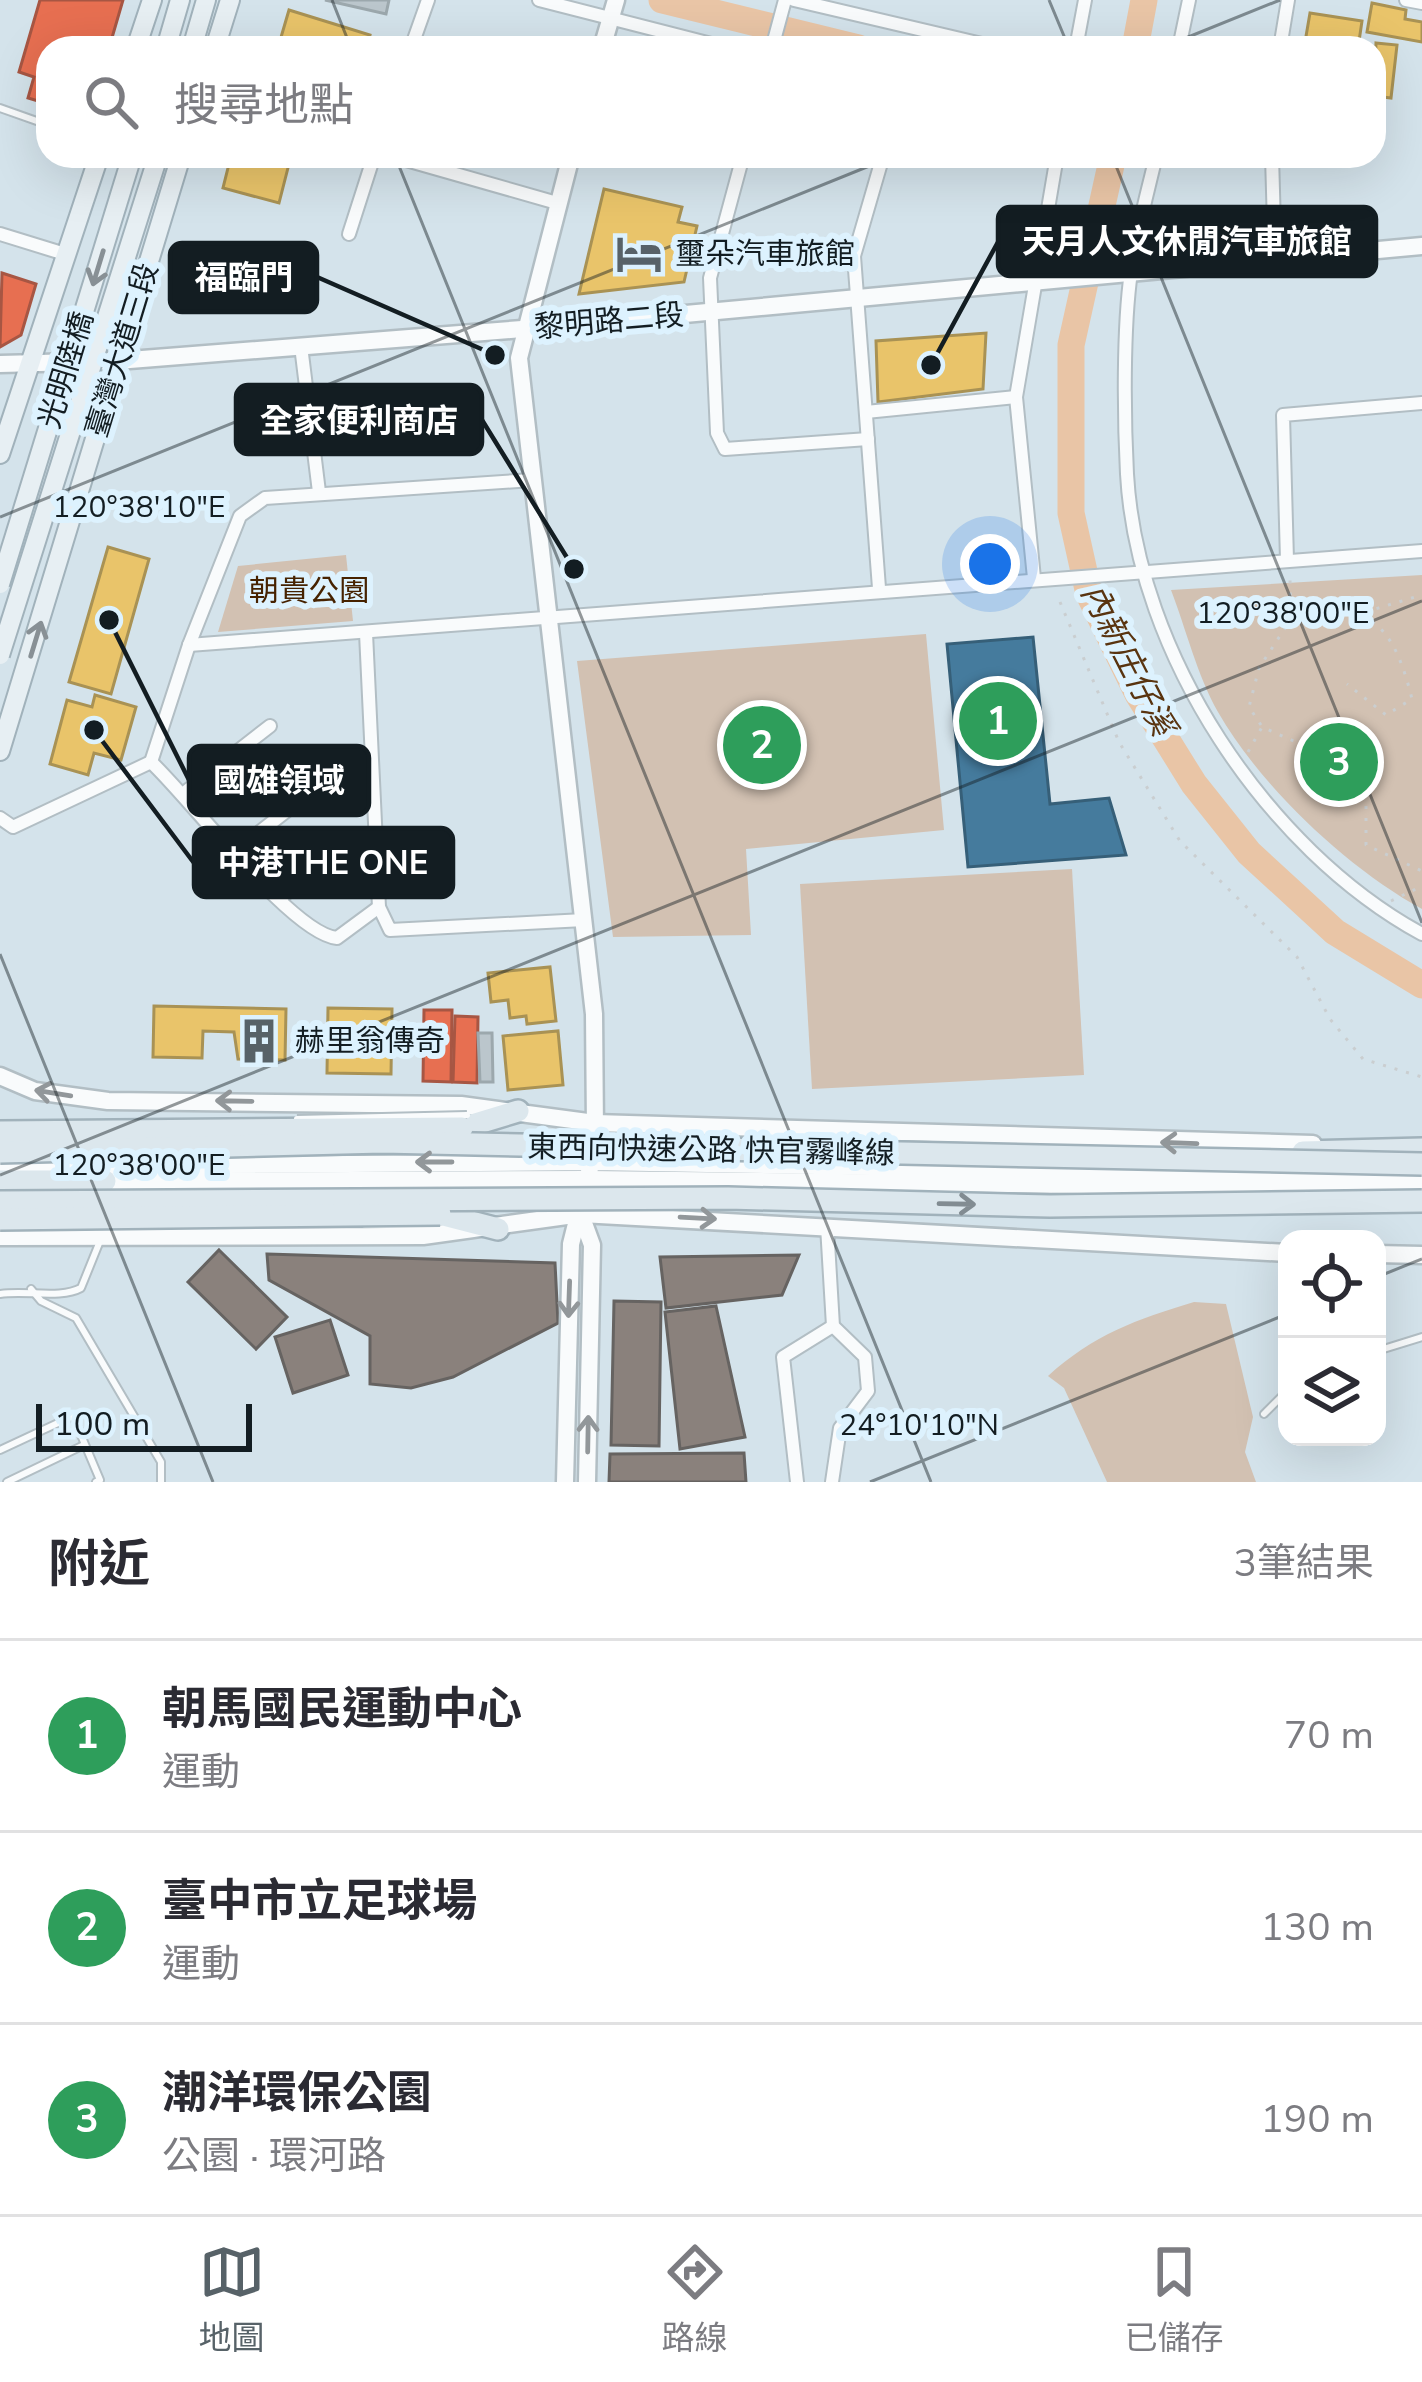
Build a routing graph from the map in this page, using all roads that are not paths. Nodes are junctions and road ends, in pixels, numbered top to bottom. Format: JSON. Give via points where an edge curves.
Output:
{"nodes":[{"id":1,"x":152,"y":0,"type":"edge"},
{"id":2,"x":180,"y":0,"type":"edge"},
{"id":3,"x":206,"y":0,"type":"edge"},
{"id":4,"x":230,"y":0,"type":"edge"},
{"id":5,"x":428,"y":0,"type":"edge"},
{"id":6,"x":539,"y":0,"type":"edge"},
{"id":7,"x":789,"y":0,"type":"edge"},
{"id":8,"x":1084,"y":0,"type":"edge"},
{"id":9,"x":1189,"y":0,"type":"edge"},
{"id":10,"x":1288,"y":0,"type":"edge"},
{"id":11,"x":1406,"y":0,"type":"edge"},
{"id":12,"x":1422,"y":3,"type":"edge"},
{"id":13,"x":613,"y":9,"type":"edge"},
{"id":14,"x":140,"y":36,"type":"edge"},
{"id":15,"x":170,"y":36,"type":"edge"},
{"id":16,"x":195,"y":36,"type":"edge"},
{"id":17,"x":219,"y":36,"type":"edge"},
{"id":18,"x":415,"y":36,"type":"edge"},
{"id":19,"x":692,"y":36,"type":"edge"},
{"id":20,"x":776,"y":36,"type":"edge"},
{"id":21,"x":946,"y":36,"type":"edge"},
{"id":22,"x":1078,"y":36,"type":"edge"},
{"id":23,"x":1182,"y":36,"type":"edge"},
{"id":24,"x":1282,"y":36,"type":"edge"},
{"id":25,"x":0,"y":108,"type":"edge"},
{"id":26,"x":36,"y":121,"type":"edge"},
{"id":27,"x":95,"y":168,"type":"edge"},
{"id":28,"x":128,"y":168,"type":"edge"},
{"id":29,"x":154,"y":168,"type":"edge"},
{"id":30,"x":177,"y":168,"type":"edge"},
{"id":31,"x":370,"y":168,"type":"edge"},
{"id":32,"x":434,"y":168,"type":"edge"},
{"id":33,"x":567,"y":168,"type":"edge"},
{"id":34,"x":740,"y":168,"type":"edge"},
{"id":35,"x":880,"y":168,"type":"edge"},
{"id":36,"x":1055,"y":168,"type":"edge"},
{"id":37,"x":1153,"y":168,"type":"edge"},
{"id":38,"x":1271,"y":168,"type":"edge"},
{"id":39,"x":557,"y":203,"type":"junction"},
{"id":40,"x":0,"y":234,"type":"edge"},
{"id":41,"x":349,"y":234,"type":"dead end"},
{"id":42,"x":1422,"y":246,"type":"edge"},
{"id":43,"x":65,"y":254,"type":"junction"},
{"id":44,"x":1275,"y":261,"type":"junction"},
{"id":45,"x":1125,"y":276,"type":"junction"},
{"id":46,"x":1040,"y":284,"type":"junction"},
{"id":47,"x":859,"y":301,"type":"junction"},
{"id":48,"x":707,"y":313,"type":"junction"},
{"id":49,"x":522,"y":329,"type":"junction"},
{"id":50,"x":302,"y":346,"type":"junction"},
{"id":51,"x":27,"y":362,"type":"junction"},
{"id":52,"x":117,"y":362,"type":"junction"},
{"id":53,"x":0,"y":364,"type":"edge"},
{"id":54,"x":1016,"y":398,"type":"junction"},
{"id":55,"x":1422,"y":403,"type":"edge"},
{"id":56,"x":866,"y":412,"type":"junction"},
{"id":57,"x":868,"y":439,"type":"junction"},
{"id":58,"x":0,"y":454,"type":"edge"},
{"id":59,"x":532,"y":480,"type":"junction"},
{"id":60,"x":319,"y":492,"type":"junction"},
{"id":61,"x":1422,"y":551,"type":"edge"},
{"id":62,"x":1287,"y":560,"type":"junction"},
{"id":63,"x":1145,"y":569,"type":"junction"},
{"id":64,"x":1034,"y":578,"type":"junction"},
{"id":65,"x":0,"y":584,"type":"edge"},
{"id":66,"x":879,"y":588,"type":"junction"},
{"id":67,"x":550,"y":620,"type":"junction"},
{"id":68,"x":366,"y":633,"type":"junction"},
{"id":69,"x":189,"y":645,"type":"junction"},
{"id":70,"x":0,"y":656,"type":"edge"},
{"id":71,"x":270,"y":726,"type":"dead end"},
{"id":72,"x":0,"y":751,"type":"edge"},
{"id":73,"x":152,"y":762,"type":"junction"},
{"id":74,"x":312,"y":791,"type":"dead end"},
{"id":75,"x":184,"y":793,"type":"junction"},
{"id":76,"x":0,"y":818,"type":"edge"},
{"id":77,"x":345,"y":847,"type":"dead end"},
{"id":78,"x":234,"y":852,"type":"junction"},
{"id":79,"x":279,"y":899,"type":"junction"},
{"id":80,"x":379,"y":907,"type":"junction"},
{"id":81,"x":584,"y":920,"type":"junction"},
{"id":82,"x":1422,"y":934,"type":"edge"},
{"id":83,"x":0,"y":1076,"type":"edge"},
{"id":84,"x":108,"y":1101,"type":"junction"},
{"id":85,"x":518,"y":1112,"type":"junction"},
{"id":86,"x":595,"y":1123,"type":"junction"},
{"id":87,"x":0,"y":1129,"type":"edge"},
{"id":88,"x":1422,"y":1146,"type":"edge"},
{"id":89,"x":0,"y":1152,"type":"edge"},
{"id":90,"x":1276,"y":1162,"type":"junction"},
{"id":91,"x":1422,"y":1164,"type":"edge"},
{"id":92,"x":0,"y":1166,"type":"edge"},
{"id":93,"x":590,"y":1170,"type":"junction"},
{"id":94,"x":105,"y":1173,"type":"junction"},
{"id":95,"x":1422,"y":1177,"type":"edge"},
{"id":96,"x":0,"y":1181,"type":"edge"},
{"id":97,"x":1422,"y":1189,"type":"edge"},
{"id":98,"x":1265,"y":1199,"type":"junction"},
{"id":99,"x":1422,"y":1201,"type":"edge"},
{"id":100,"x":0,"y":1202,"type":"edge"},
{"id":101,"x":1422,"y":1210,"type":"edge"},
{"id":102,"x":581,"y":1214,"type":"junction"},
{"id":103,"x":0,"y":1220,"type":"edge"},
{"id":104,"x":827,"y":1226,"type":"junction"},
{"id":105,"x":498,"y":1228,"type":"junction"},
{"id":106,"x":472,"y":1232,"type":"junction"},
{"id":107,"x":0,"y":1233,"type":"edge"},
{"id":108,"x":103,"y":1234,"type":"junction"},
{"id":109,"x":1278,"y":1252,"type":"edge"},
{"id":110,"x":1386,"y":1254,"type":"edge"},
{"id":111,"x":1422,"y":1255,"type":"edge"},
{"id":112,"x":31,"y":1289,"type":"junction"},
{"id":113,"x":0,"y":1294,"type":"edge"},
{"id":114,"x":833,"y":1326,"type":"junction"},
{"id":115,"x":1422,"y":1337,"type":"edge"},
{"id":116,"x":1386,"y":1348,"type":"edge"},
{"id":117,"x":1278,"y":1400,"type":"edge"},
{"id":118,"x":1264,"y":1414,"type":"dead end"},
{"id":119,"x":84,"y":1445,"type":"junction"},
{"id":120,"x":0,"y":1450,"type":"edge"},
{"id":121,"x":7,"y":1482,"type":"edge"},
{"id":122,"x":96,"y":1482,"type":"edge"},
{"id":123,"x":161,"y":1482,"type":"edge"},
{"id":124,"x":565,"y":1482,"type":"edge"},
{"id":125,"x":587,"y":1482,"type":"edge"},
{"id":126,"x":797,"y":1482,"type":"edge"},
{"id":127,"x":832,"y":1482,"type":"edge"}],
"edges":[{"from":1,"to":14,"type":"main road"},
{"from":2,"to":15,"type":"main road"},
{"from":3,"to":16,"type":"main road"},
{"from":4,"to":17,"type":"main road"},
{"from":5,"to":18,"type":"street"},
{"from":6,"to":13,"type":"street"},
{"from":7,"to":20,"type":"street"},
{"from":7,"to":21,"type":"street"},
{"from":8,"to":22,"type":"street"},
{"from":9,"to":23,"type":"street"},
{"from":10,"to":24,"type":"street"},
{"from":11,"to":12,"type":"street"},
{"from":13,"to":19,"type":"street"},
{"from":25,"to":26,"type":"lane"},
{"from":27,"to":43,"type":"main road"},
{"from":28,"to":65,"type":"main road","name":"光明陸橋","one_way":true,"bridge":true},
{"from":29,"to":70,"type":"main road","name":"光明陸橋","bridge":true},
{"from":30,"to":52,"type":"main road","name":"臺灣大道三段"},
{"from":31,"to":41,"type":"street"},
{"from":32,"to":39,"type":"street"},
{"from":33,"to":39,"type":"street"},
{"from":34,"to":48,"type":"street"},
{"from":35,"to":47,"type":"street","via":[[854,256]]},
{"from":36,"to":46,"type":"street"},
{"from":37,"to":45,"type":"street"},
{"from":38,"to":44,"type":"street"},
{"from":39,"to":49,"type":"street"},
{"from":40,"to":43,"type":"street"},
{"from":42,"to":44,"type":"street"},
{"from":43,"to":51,"type":"main road"},
{"from":44,"to":45,"type":"street"},
{"from":45,"to":46,"type":"street","name":"黎明路二段"},
{"from":45,"to":63,"type":"street","via":[[1127,477]]},
{"from":46,"to":47,"type":"street","name":"黎明路二段"},
{"from":46,"to":54,"type":"street"},
{"from":47,"to":48,"type":"street","name":"黎明路二段"},
{"from":47,"to":56,"type":"street"},
{"from":48,"to":49,"type":"street","name":"黎明路二段"},
{"from":48,"to":57,"type":"street","via":[[725,449]]},
{"from":49,"to":50,"type":"street","name":"黎明路二段"},
{"from":49,"to":59,"type":"street"},
{"from":50,"to":52,"type":"street","name":"黎明路二段"},
{"from":50,"to":60,"type":"street"},
{"from":51,"to":52,"type":"street","name":"黎明路二段"},
{"from":51,"to":53,"type":"street","name":"黎明路二段"},
{"from":51,"to":58,"type":"main road"},
{"from":72,"to":52,"type":"main road","name":"臺灣大道三段","one_way":true},
{"from":54,"to":56,"type":"street"},
{"from":54,"to":64,"type":"street"},
{"from":55,"to":62,"type":"street","via":[[1283,415]]},
{"from":56,"to":57,"type":"street"},
{"from":57,"to":66,"type":"street"},
{"from":59,"to":60,"type":"street"},
{"from":59,"to":67,"type":"street"},
{"from":60,"to":69,"type":"street","via":[[265,498],[240,516]]},
{"from":61,"to":62,"type":"street"},
{"from":62,"to":63,"type":"street"},
{"from":63,"to":64,"type":"street"},
{"from":63,"to":82,"type":"street","via":[[1203,711],[1239,770],[1298,844]]},
{"from":64,"to":66,"type":"street"},
{"from":66,"to":67,"type":"street"},
{"from":67,"to":68,"type":"street"},
{"from":67,"to":81,"type":"street"},
{"from":68,"to":69,"type":"street"},
{"from":68,"to":80,"type":"street"},
{"from":69,"to":73,"type":"street"},
{"from":71,"to":75,"type":"street"},
{"from":73,"to":75,"type":"street"},
{"from":73,"to":76,"type":"street","via":[[13,827]]},
{"from":74,"to":78,"type":"street"},
{"from":75,"to":78,"type":"street"},
{"from":77,"to":79,"type":"street"},
{"from":78,"to":79,"type":"street"},
{"from":79,"to":80,"type":"street","via":[[337,938]]},
{"from":80,"to":81,"type":"street","via":[[389,930]]},
{"from":81,"to":86,"type":"street"},
{"from":84,"to":83,"type":"street","one_way":true,"via":[[35,1091]]},
{"from":85,"to":84,"type":"street","one_way":true},
{"from":84,"to":94,"type":"street"},
{"from":85,"to":86,"type":"street"},
{"from":85,"to":87,"type":"highway","bridge":true,"via":[[464,1121]]},
{"from":88,"to":86,"type":"street","one_way":true},
{"from":86,"to":93,"type":"street"},
{"from":88,"to":90,"type":"highway","bridge":true,"via":[[1300,1153]]},
{"from":89,"to":90,"type":"highway","name":"東西向快速公路 快官霧峰線","bridge":true,"via":[[382,1142]]},
{"from":90,"to":91,"type":"highway","name":"東西向快速公路 快官霧峰線","bridge":true},
{"from":92,"to":94,"type":"street"},
{"from":93,"to":94,"type":"street"},
{"from":93,"to":95,"type":"street"},
{"from":93,"to":97,"type":"street"},
{"from":93,"to":102,"type":"street"},
{"from":94,"to":96,"type":"highway"},
{"from":94,"to":108,"type":"street"},
{"from":98,"to":99,"type":"highway","name":"東西向快速公路 快官霧峰線","bridge":true},
{"from":100,"to":98,"type":"highway","name":"東西向快速公路 快官霧峰線","one_way":true,"bridge":true,"via":[[728,1198],[1050,1206]]},
{"from":98,"to":101,"type":"highway","bridge":true},
{"from":102,"to":104,"type":"street","one_way":true},
{"from":102,"to":105,"type":"street"},
{"from":102,"to":124,"type":"street","one_way":true,"via":[[571,1244]]},
{"from":125,"to":102,"type":"street","one_way":true,"via":[[592,1245]]},
{"from":103,"to":105,"type":"highway","bridge":true,"via":[[440,1214]]},
{"from":104,"to":109,"type":"street"},
{"from":104,"to":114,"type":"street"},
{"from":105,"to":106,"type":"street"},
{"from":106,"to":107,"type":"lane","bridge":true,"via":[[332,1224]]},
{"from":106,"to":108,"type":"street"},
{"from":107,"to":108,"type":"street"},
{"from":108,"to":112,"type":"lane","via":[[81,1288]]},
{"from":110,"to":111,"type":"street"},
{"from":112,"to":113,"type":"lane"},
{"from":112,"to":123,"type":"lane","via":[[76,1318],[161,1462]]},
{"from":114,"to":126,"type":"street","via":[[784,1357]]},
{"from":114,"to":127,"type":"street","via":[[865,1357],[868,1391],[840,1428]]},
{"from":115,"to":116,"type":"lane"},
{"from":117,"to":118,"type":"lane"},
{"from":119,"to":120,"type":"lane","via":[[73,1416]]},
{"from":119,"to":121,"type":"lane"},
{"from":119,"to":122,"type":"lane"}]}
